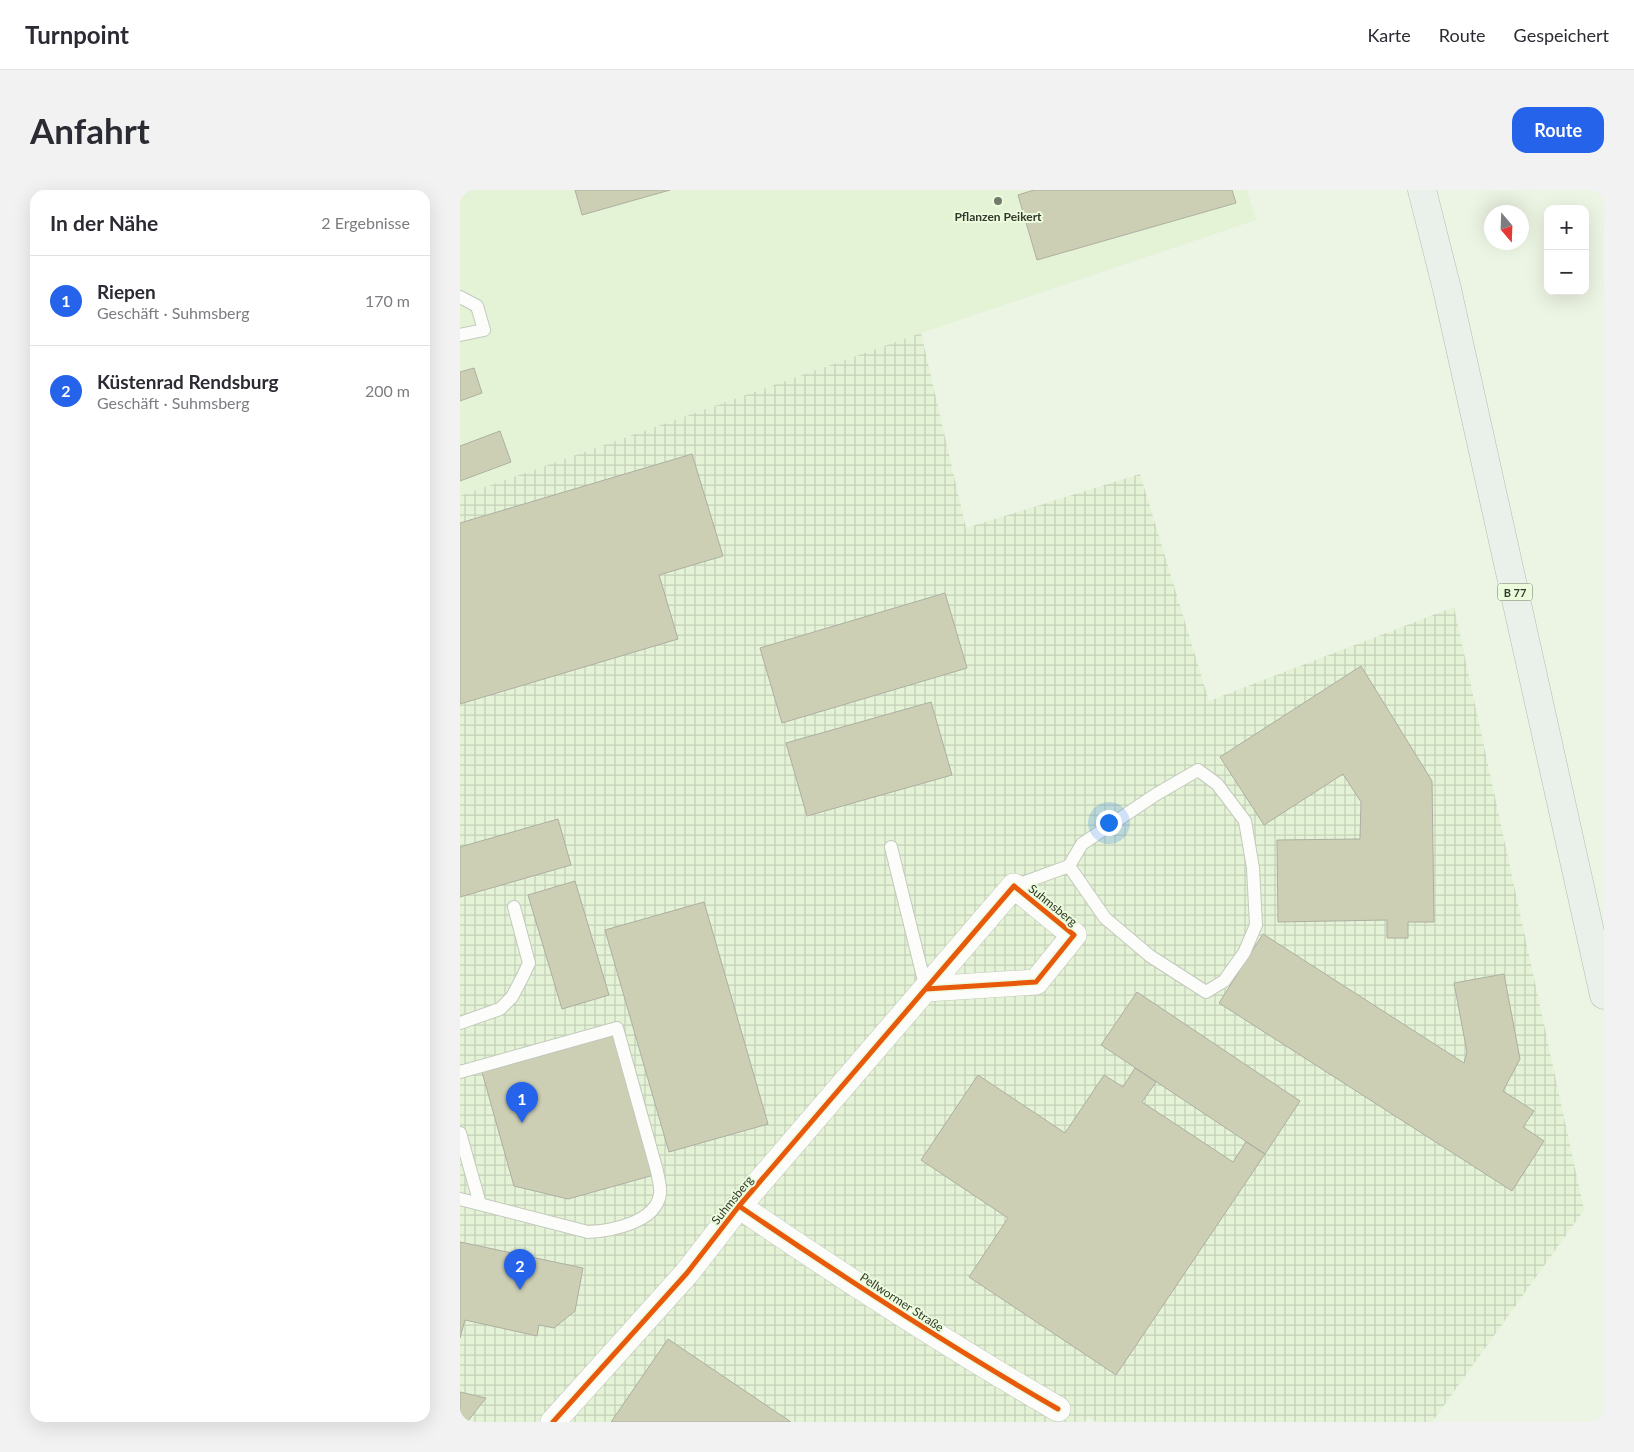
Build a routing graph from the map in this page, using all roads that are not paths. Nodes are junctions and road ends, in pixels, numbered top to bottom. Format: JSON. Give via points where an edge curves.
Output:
{"nodes":[{"id":1,"x":1422,"y":190,"type":"edge"},
{"id":2,"x":460,"y":297,"type":"edge"},
{"id":3,"x":460,"y":335,"type":"edge"},
{"id":4,"x":891,"y":847,"type":"dead end"},
{"id":5,"x":1069,"y":866,"type":"junction"},
{"id":6,"x":1014,"y":886,"type":"junction"},
{"id":7,"x":514,"y":907,"type":"dead end"},
{"id":8,"x":926,"y":989,"type":"junction"},
{"id":9,"x":1604,"y":995,"type":"edge"},
{"id":10,"x":460,"y":1023,"type":"edge"},
{"id":11,"x":460,"y":1072,"type":"edge"},
{"id":12,"x":460,"y":1133,"type":"edge"},
{"id":13,"x":460,"y":1199,"type":"edge"},
{"id":14,"x":480,"y":1204,"type":"junction"},
{"id":15,"x":739,"y":1206,"type":"junction"},
{"id":16,"x":1058,"y":1409,"type":"dead end"},
{"id":17,"x":553,"y":1422,"type":"edge"}],
"edges":[{"from":1,"to":9,"type":"main road","number":"B 77","via":[[1447,289]]},
{"from":2,"to":3,"type":"lane","via":[[477,306],[484,330]]},
{"from":4,"to":8,"type":"lane"},
{"from":5,"to":5,"type":"lane","via":[[1105,918],[1150,956],[1206,992],[1224,981],[1244,953],[1256,925],[1245,822],[1217,784],[1198,770],[1082,844]]},
{"from":5,"to":6,"type":"lane"},
{"from":6,"to":8,"type":"street","name":"Suhmsberg"},
{"from":6,"to":8,"type":"street","name":"Suhmsberg","via":[[1074,936],[1036,982]]},
{"from":7,"to":10,"type":"lane","via":[[529,963],[523,976],[512,998],[500,1009]]},
{"from":8,"to":15,"type":"street","name":"Suhmsberg"},
{"from":11,"to":14,"type":"lane","via":[[617,1028],[657,1171],[660,1195],[652,1211],[626,1226],[588,1232]]},
{"from":12,"to":14,"type":"lane"},
{"from":13,"to":14,"type":"lane"},
{"from":15,"to":16,"type":"street","name":"Pellwormer Straße","via":[[989,1369]]},
{"from":15,"to":17,"type":"street","name":"Suhmsberg","via":[[687,1273]]}]}
